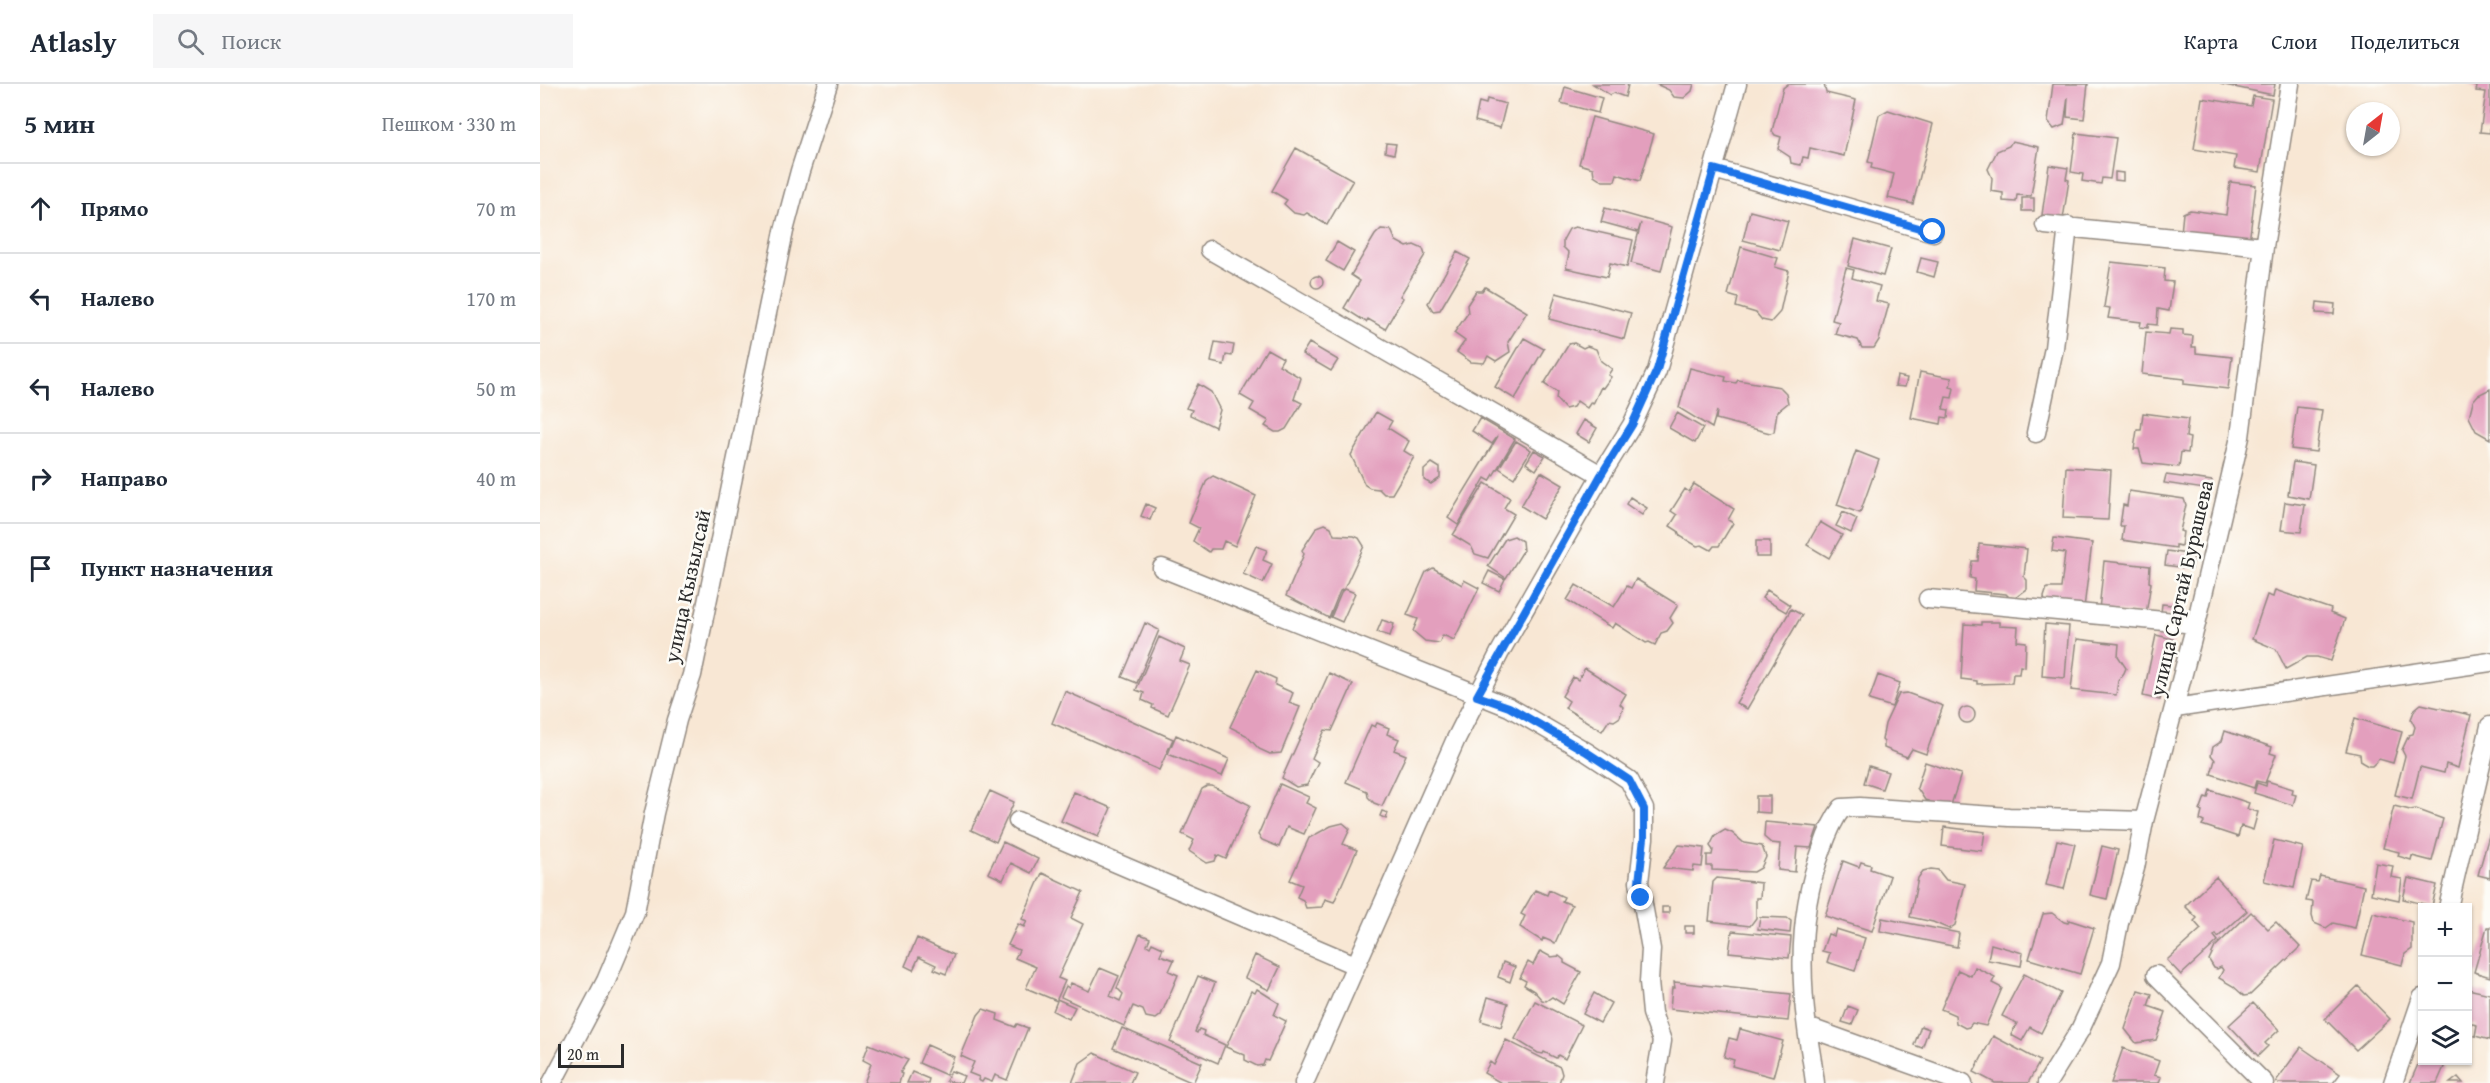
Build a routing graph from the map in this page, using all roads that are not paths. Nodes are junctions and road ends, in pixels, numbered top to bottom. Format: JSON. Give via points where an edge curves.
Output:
{"nodes":[{"id":1,"x":828,"y":84,"type":"edge"},
{"id":2,"x":1737,"y":84,"type":"edge"},
{"id":3,"x":2290,"y":84,"type":"edge"},
{"id":4,"x":1714,"y":169,"type":"junction"},
{"id":5,"x":2046,"y":225,"type":"dead end"},
{"id":6,"x":2068,"y":226,"type":"junction"},
{"id":7,"x":1933,"y":232,"type":"dead end"},
{"id":8,"x":2264,"y":247,"type":"junction"},
{"id":9,"x":1210,"y":250,"type":"dead end"},
{"id":10,"x":2036,"y":433,"type":"dead end"},
{"id":11,"x":1601,"y":475,"type":"junction"},
{"id":12,"x":1162,"y":568,"type":"dead end"},
{"id":13,"x":1928,"y":599,"type":"dead end"},
{"id":14,"x":2196,"y":624,"type":"junction"},
{"id":15,"x":2490,"y":662,"type":"edge"},
{"id":16,"x":1477,"y":696,"type":"junction"},
{"id":17,"x":2175,"y":708,"type":"junction"},
{"id":18,"x":2490,"y":726,"type":"edge"},
{"id":19,"x":1018,"y":821,"type":"dead end"},
{"id":20,"x":2144,"y":821,"type":"junction"},
{"id":21,"x":2449,"y":903,"type":"edge"},
{"id":22,"x":1355,"y":964,"type":"junction"},
{"id":23,"x":2156,"y":975,"type":"dead end"},
{"id":24,"x":2418,"y":1010,"type":"edge"},
{"id":25,"x":1807,"y":1027,"type":"junction"},
{"id":26,"x":552,"y":1083,"type":"edge"},
{"id":27,"x":1304,"y":1083,"type":"edge"},
{"id":28,"x":1655,"y":1083,"type":"edge"},
{"id":29,"x":1815,"y":1083,"type":"edge"},
{"id":30,"x":1963,"y":1083,"type":"edge"},
{"id":31,"x":2047,"y":1083,"type":"edge"},
{"id":32,"x":2264,"y":1083,"type":"edge"},
{"id":33,"x":2393,"y":1083,"type":"edge"}],
"edges":[{"from":1,"to":26,"type":"street","name":"улица Кызылсай","via":[[784,231],[694,664],[654,813],[636,912],[606,981]]},
{"from":2,"to":4,"type":"street"},
{"from":3,"to":8,"type":"street","name":"улица Сартай Бурашева"},
{"from":4,"to":7,"type":"street"},
{"from":4,"to":11,"type":"street","via":[[1657,370],[1632,425]]},
{"from":5,"to":6,"type":"street"},
{"from":6,"to":8,"type":"street"},
{"from":6,"to":10,"type":"street","via":[[2054,348]]},
{"from":8,"to":14,"type":"street","name":"улица Сартай Бурашева","via":[[2240,437]]},
{"from":9,"to":11,"type":"street"},
{"from":11,"to":16,"type":"street"},
{"from":12,"to":16,"type":"street"},
{"from":13,"to":14,"type":"street"},
{"from":14,"to":17,"type":"street","name":"улица Сартай Бурашева"},
{"from":15,"to":17,"type":"street"},
{"from":16,"to":22,"type":"street"},
{"from":16,"to":28,"type":"street","via":[[1509,707],[1629,780],[1644,809],[1639,882],[1651,949],[1652,1013],[1662,1041]]},
{"from":17,"to":20,"type":"street","name":"улица Сартай Бурашева"},
{"from":18,"to":21,"type":"street"},
{"from":19,"to":22,"type":"street"},
{"from":20,"to":25,"type":"street","via":[[1842,808],[1833,819],[1815,867],[1804,920],[1802,959]]},
{"from":20,"to":31,"type":"street","name":"улица Сартай Бурашева","via":[[2111,963],[2080,1030]]},
{"from":22,"to":27,"type":"street"},
{"from":23,"to":32,"type":"street"},
{"from":24,"to":33,"type":"street"},
{"from":25,"to":29,"type":"street"},
{"from":25,"to":30,"type":"street"}]}
